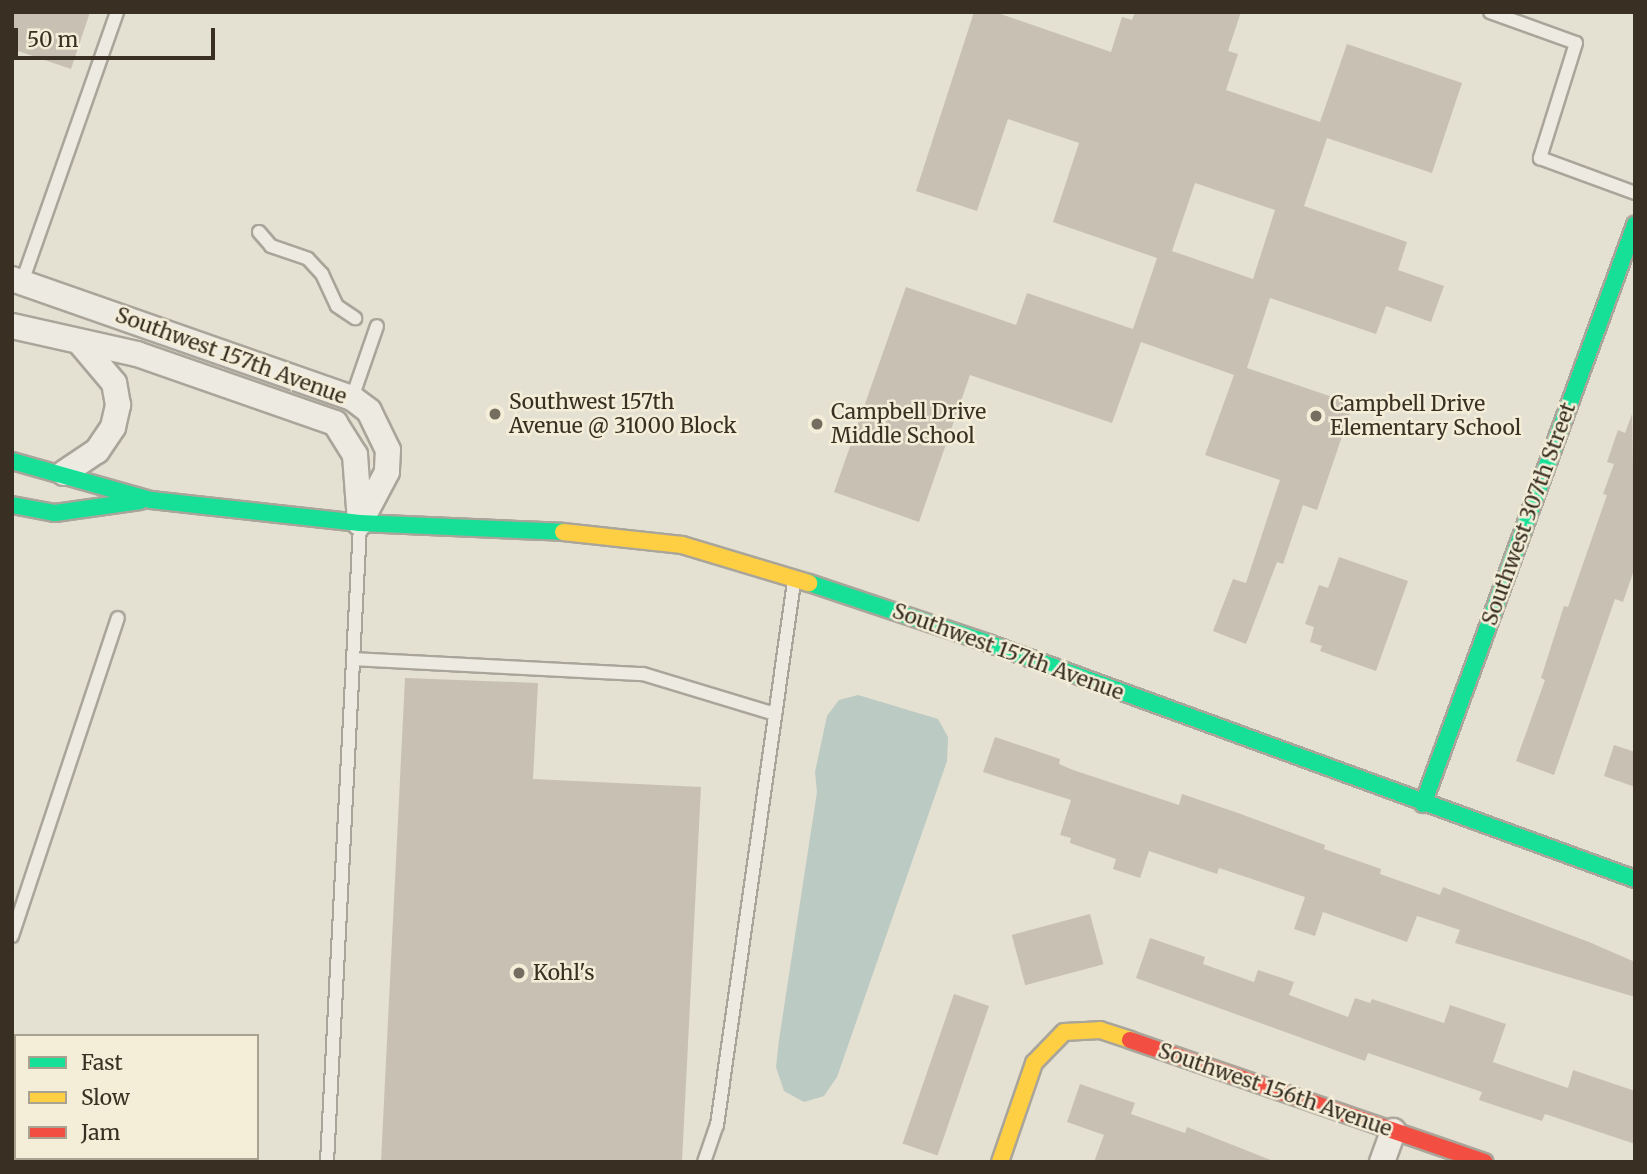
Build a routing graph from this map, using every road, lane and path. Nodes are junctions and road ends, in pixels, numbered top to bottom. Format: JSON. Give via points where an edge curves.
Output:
{"nodes":[{"id":1,"x":117,"y":12,"type":"edge"},
{"id":2,"x":1490,"y":12,"type":"edge"},
{"id":3,"x":1635,"y":193,"type":"edge"},
{"id":4,"x":1635,"y":225,"type":"edge"},
{"id":5,"x":259,"y":232,"type":"dead end"},
{"id":6,"x":17,"y":281,"type":"edge"},
{"id":7,"x":355,"y":318,"type":"dead end"},
{"id":8,"x":12,"y":326,"type":"edge"},
{"id":9,"x":377,"y":326,"type":"dead end"},
{"id":10,"x":81,"y":344,"type":"junction"},
{"id":11,"x":352,"y":398,"type":"junction"},
{"id":12,"x":12,"y":461,"type":"edge"},
{"id":13,"x":64,"y":473,"type":"junction"},
{"id":14,"x":151,"y":500,"type":"junction"},
{"id":15,"x":12,"y":505,"type":"edge"},
{"id":16,"x":360,"y":523,"type":"junction"},
{"id":17,"x":795,"y":578,"type":"junction"},
{"id":18,"x":118,"y":618,"type":"dead end"},
{"id":19,"x":353,"y":659,"type":"junction"},
{"id":20,"x":775,"y":714,"type":"junction"},
{"id":21,"x":1423,"y":804,"type":"junction"},
{"id":22,"x":1635,"y":879,"type":"edge"},
{"id":23,"x":12,"y":936,"type":"edge"},
{"id":24,"x":1393,"y":1131,"type":"junction"},
{"id":25,"x":327,"y":1162,"type":"edge"},
{"id":26,"x":704,"y":1162,"type":"edge"},
{"id":27,"x":1000,"y":1162,"type":"edge"},
{"id":28,"x":1382,"y":1162,"type":"edge"},
{"id":29,"x":1485,"y":1162,"type":"edge"}],
"edges":[{"from":1,"to":6,"type":"lane"},
{"from":2,"to":3,"type":"lane","via":[[1576,43],[1539,158]]},
{"from":4,"to":21,"type":"street","name":"Southwest 307th Street"},
{"from":5,"to":7,"type":"lane","via":[[271,246],[308,259],[322,274],[337,306]]},
{"from":6,"to":11,"type":"street","name":"Southwest 157th Avenue"},
{"from":8,"to":10,"type":"street","name":"Southwest 157th Avenue"},
{"from":9,"to":11,"type":"lane"},
{"from":10,"to":13,"type":"street","via":[[114,383],[118,405],[113,427],[97,451]]},
{"from":10,"to":16,"type":"street","name":"Southwest 157th Avenue","via":[[137,354],[335,423],[355,455]]},
{"from":11,"to":16,"type":"street","name":"Southwest 157th Avenue","via":[[369,411],[388,450],[387,472]]},
{"from":12,"to":13,"type":"street","name":"Southwest 157th Avenue"},
{"from":13,"to":14,"type":"street","name":"Southwest 157th Avenue"},
{"from":14,"to":15,"type":"street","name":"Southwest 157th Avenue","via":[[55,513]]},
{"from":14,"to":16,"type":"street","name":"Southwest 157th Avenue"},
{"from":16,"to":17,"type":"street","name":"Southwest 157th Avenue","via":[[563,532],[682,545]]},
{"from":16,"to":19,"type":"lane"},
{"from":17,"to":20,"type":"lane"},
{"from":17,"to":21,"type":"street","name":"Southwest 157th Avenue","via":[[1001,648]]},
{"from":18,"to":23,"type":"lane"},
{"from":19,"to":20,"type":"lane","via":[[643,674]]},
{"from":19,"to":25,"type":"lane"},
{"from":20,"to":26,"type":"lane","via":[[717,1125]]},
{"from":21,"to":22,"type":"street","name":"Southwest 157th Avenue"},
{"from":24,"to":27,"type":"street","name":"Southwest 156th Avenue","via":[[1100,1030],[1064,1032],[1034,1063]]},
{"from":24,"to":28,"type":"street"},
{"from":24,"to":29,"type":"street","name":"Southwest 156th Avenue"}]}
